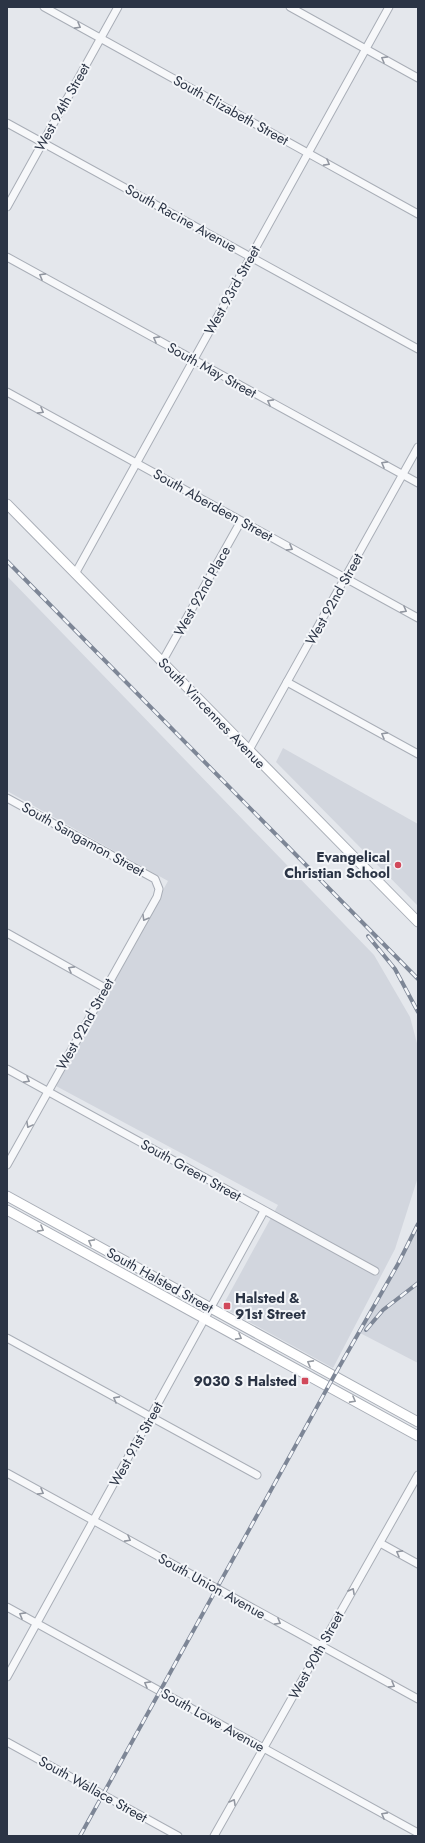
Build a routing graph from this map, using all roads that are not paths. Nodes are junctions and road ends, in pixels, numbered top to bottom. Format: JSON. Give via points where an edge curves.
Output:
{"nodes":[{"id":1,"x":44,"y":7,"type":"edge"},
{"id":2,"x":118,"y":7,"type":"edge"},
{"id":3,"x":290,"y":7,"type":"edge"},
{"id":4,"x":389,"y":7,"type":"edge"},
{"id":5,"x":101,"y":38,"type":"junction"},
{"id":6,"x":366,"y":49,"type":"junction"},
{"id":7,"x":418,"y":78,"type":"edge"},
{"id":8,"x":7,"y":123,"type":"edge"},
{"id":9,"x":43,"y":142,"type":"junction"},
{"id":10,"x":308,"y":153,"type":"junction"},
{"id":11,"x":7,"y":207,"type":"edge"},
{"id":12,"x":418,"y":214,"type":"edge"},
{"id":13,"x":7,"y":257,"type":"edge"},
{"id":14,"x":251,"y":257,"type":"junction"},
{"id":15,"x":418,"y":349,"type":"edge"},
{"id":16,"x":194,"y":360,"type":"junction"},
{"id":17,"x":7,"y":392,"type":"edge"},
{"id":18,"x":418,"y":447,"type":"edge"},
{"id":19,"x":136,"y":463,"type":"junction"},
{"id":20,"x":402,"y":475,"type":"junction"},
{"id":21,"x":418,"y":483,"type":"edge"},
{"id":22,"x":7,"y":504,"type":"edge"},
{"id":23,"x":241,"y":521,"type":"junction"},
{"id":24,"x":75,"y":574,"type":"junction"},
{"id":25,"x":345,"y":578,"type":"junction"},
{"id":26,"x":418,"y":618,"type":"edge"},
{"id":27,"x":162,"y":662,"type":"junction"},
{"id":28,"x":288,"y":682,"type":"junction"},
{"id":29,"x":249,"y":750,"type":"junction"},
{"id":30,"x":418,"y":754,"type":"edge"},
{"id":31,"x":7,"y":798,"type":"edge"},
{"id":32,"x":158,"y":882,"type":"joint"},
{"id":33,"x":418,"y":922,"type":"edge"},
{"id":34,"x":7,"y":934,"type":"edge"},
{"id":35,"x":105,"y":988,"type":"junction"},
{"id":36,"x":7,"y":1069,"type":"edge"},
{"id":37,"x":47,"y":1091,"type":"junction"},
{"id":38,"x":7,"y":1165,"type":"edge"},
{"id":39,"x":7,"y":1196,"type":"edge"},
{"id":40,"x":7,"y":1210,"type":"edge"},
{"id":41,"x":264,"y":1211,"type":"junction"},
{"id":42,"x":375,"y":1271,"type":"dead end"},
{"id":43,"x":211,"y":1308,"type":"junction"},
{"id":44,"x":205,"y":1319,"type":"junction"},
{"id":45,"x":7,"y":1338,"type":"edge"},
{"id":46,"x":150,"y":1418,"type":"junction"},
{"id":47,"x":418,"y":1422,"type":"edge"},
{"id":48,"x":418,"y":1436,"type":"edge"},
{"id":49,"x":7,"y":1473,"type":"edge"},
{"id":50,"x":257,"y":1475,"type":"dead end"},
{"id":51,"x":418,"y":1475,"type":"edge"},
{"id":52,"x":93,"y":1520,"type":"junction"},
{"id":53,"x":380,"y":1543,"type":"junction"},
{"id":54,"x":418,"y":1564,"type":"edge"},
{"id":55,"x":7,"y":1607,"type":"edge"},
{"id":56,"x":36,"y":1624,"type":"junction"},
{"id":57,"x":321,"y":1646,"type":"junction"},
{"id":58,"x":7,"y":1676,"type":"edge"},
{"id":59,"x":418,"y":1699,"type":"edge"},
{"id":60,"x":7,"y":1742,"type":"edge"},
{"id":61,"x":264,"y":1748,"type":"junction"},
{"id":62,"x":418,"y":1833,"type":"edge"},
{"id":63,"x":178,"y":1836,"type":"edge"},
{"id":64,"x":214,"y":1836,"type":"edge"}],
"edges":[{"from":1,"to":5,"type":"street","name":"South Elizabeth Street","one_way":true},
{"from":2,"to":5,"type":"street","name":"West 94th Street"},
{"from":3,"to":6,"type":"street"},
{"from":4,"to":6,"type":"street","name":"West 93rd Street"},
{"from":5,"to":9,"type":"street","name":"West 94th Street"},
{"from":5,"to":10,"type":"street","name":"South Elizabeth Street"},
{"from":7,"to":6,"type":"street","one_way":true},
{"from":6,"to":10,"type":"street","name":"West 93rd Street"},
{"from":8,"to":9,"type":"street","name":"South Racine Avenue"},
{"from":9,"to":11,"type":"street","name":"West 94th Street"},
{"from":9,"to":14,"type":"street","name":"South Racine Avenue"},
{"from":10,"to":12,"type":"street","name":"South Elizabeth Street","one_way":true},
{"from":10,"to":14,"type":"street","name":"West 93rd Street"},
{"from":16,"to":13,"type":"street","name":"South May Street","one_way":true},
{"from":14,"to":15,"type":"street","name":"South Racine Avenue"},
{"from":14,"to":16,"type":"street","name":"West 93rd Street"},
{"from":16,"to":19,"type":"street","name":"West 93rd Street"},
{"from":20,"to":16,"type":"street","name":"South May Street","one_way":true},
{"from":17,"to":19,"type":"street","name":"South Aberdeen Street","one_way":true},
{"from":18,"to":20,"type":"street","name":"West 92nd Street"},
{"from":19,"to":23,"type":"street","name":"South Aberdeen Street"},
{"from":19,"to":24,"type":"street","name":"West 93rd Street"},
{"from":20,"to":21,"type":"street","name":"South May Street"},
{"from":20,"to":25,"type":"street","name":"West 92nd Street"},
{"from":22,"to":24,"type":"main road","name":"South Vincennes Avenue"},
{"from":23,"to":25,"type":"street","name":"South Aberdeen Street","one_way":true},
{"from":23,"to":27,"type":"street","name":"West 92nd Place"},
{"from":24,"to":27,"type":"main road","name":"South Vincennes Avenue"},
{"from":25,"to":26,"type":"street","name":"South Aberdeen Street","one_way":true},
{"from":25,"to":28,"type":"street","name":"West 92nd Street"},
{"from":27,"to":29,"type":"main road","name":"South Vincennes Avenue"},
{"from":28,"to":29,"type":"street","name":"West 92nd Street"},
{"from":30,"to":28,"type":"street","one_way":true},
{"from":29,"to":33,"type":"main road","name":"South Vincennes Avenue"},
{"from":31,"to":32,"type":"street","name":"South Sangamon Street"},
{"from":32,"to":35,"type":"street","name":"West 92nd Street","one_way":true,"via":[[157,897]]},
{"from":35,"to":34,"type":"street","one_way":true},
{"from":35,"to":37,"type":"street","name":"West 92nd Street"},
{"from":36,"to":37,"type":"street","name":"South Green Street","one_way":true},
{"from":37,"to":38,"type":"street","name":"West 92nd Street","one_way":true},
{"from":37,"to":41,"type":"street","name":"South Green Street"},
{"from":43,"to":39,"type":"main road","name":"South Halsted Street","one_way":true},
{"from":40,"to":44,"type":"main road","name":"South Halsted Street","one_way":true},
{"from":41,"to":42,"type":"street","name":"South Green Street"},
{"from":41,"to":43,"type":"street","name":"West 91st Street"},
{"from":43,"to":44,"type":"street","name":"West 91st Street"},
{"from":47,"to":43,"type":"main road","name":"South Halsted Street","one_way":true},
{"from":44,"to":46,"type":"street","name":"West 91st Street"},
{"from":44,"to":48,"type":"main road","name":"South Halsted Street","one_way":true},
{"from":46,"to":45,"type":"street","one_way":true},
{"from":46,"to":50,"type":"street"},
{"from":46,"to":52,"type":"street","name":"West 91st Street"},
{"from":49,"to":52,"type":"street","name":"South Union Avenue","one_way":true},
{"from":51,"to":53,"type":"street","name":"West 90th Street"},
{"from":52,"to":56,"type":"street","name":"West 91st Street"},
{"from":52,"to":57,"type":"street","name":"South Union Avenue","one_way":true},
{"from":54,"to":53,"type":"street","one_way":true},
{"from":57,"to":53,"type":"street","name":"West 90th Street","one_way":true},
{"from":56,"to":55,"type":"street","name":"South Lowe Avenue","one_way":true},
{"from":56,"to":58,"type":"street","name":"West 91st Street"},
{"from":61,"to":56,"type":"street","name":"South Lowe Avenue","one_way":true},
{"from":57,"to":59,"type":"street","name":"South Union Avenue","one_way":true},
{"from":57,"to":61,"type":"street","name":"West 90th Street"},
{"from":60,"to":63,"type":"street","name":"South Wallace Street"},
{"from":62,"to":61,"type":"street","name":"South Lowe Avenue","one_way":true},
{"from":64,"to":61,"type":"street","name":"West 90th Street","one_way":true}]}
